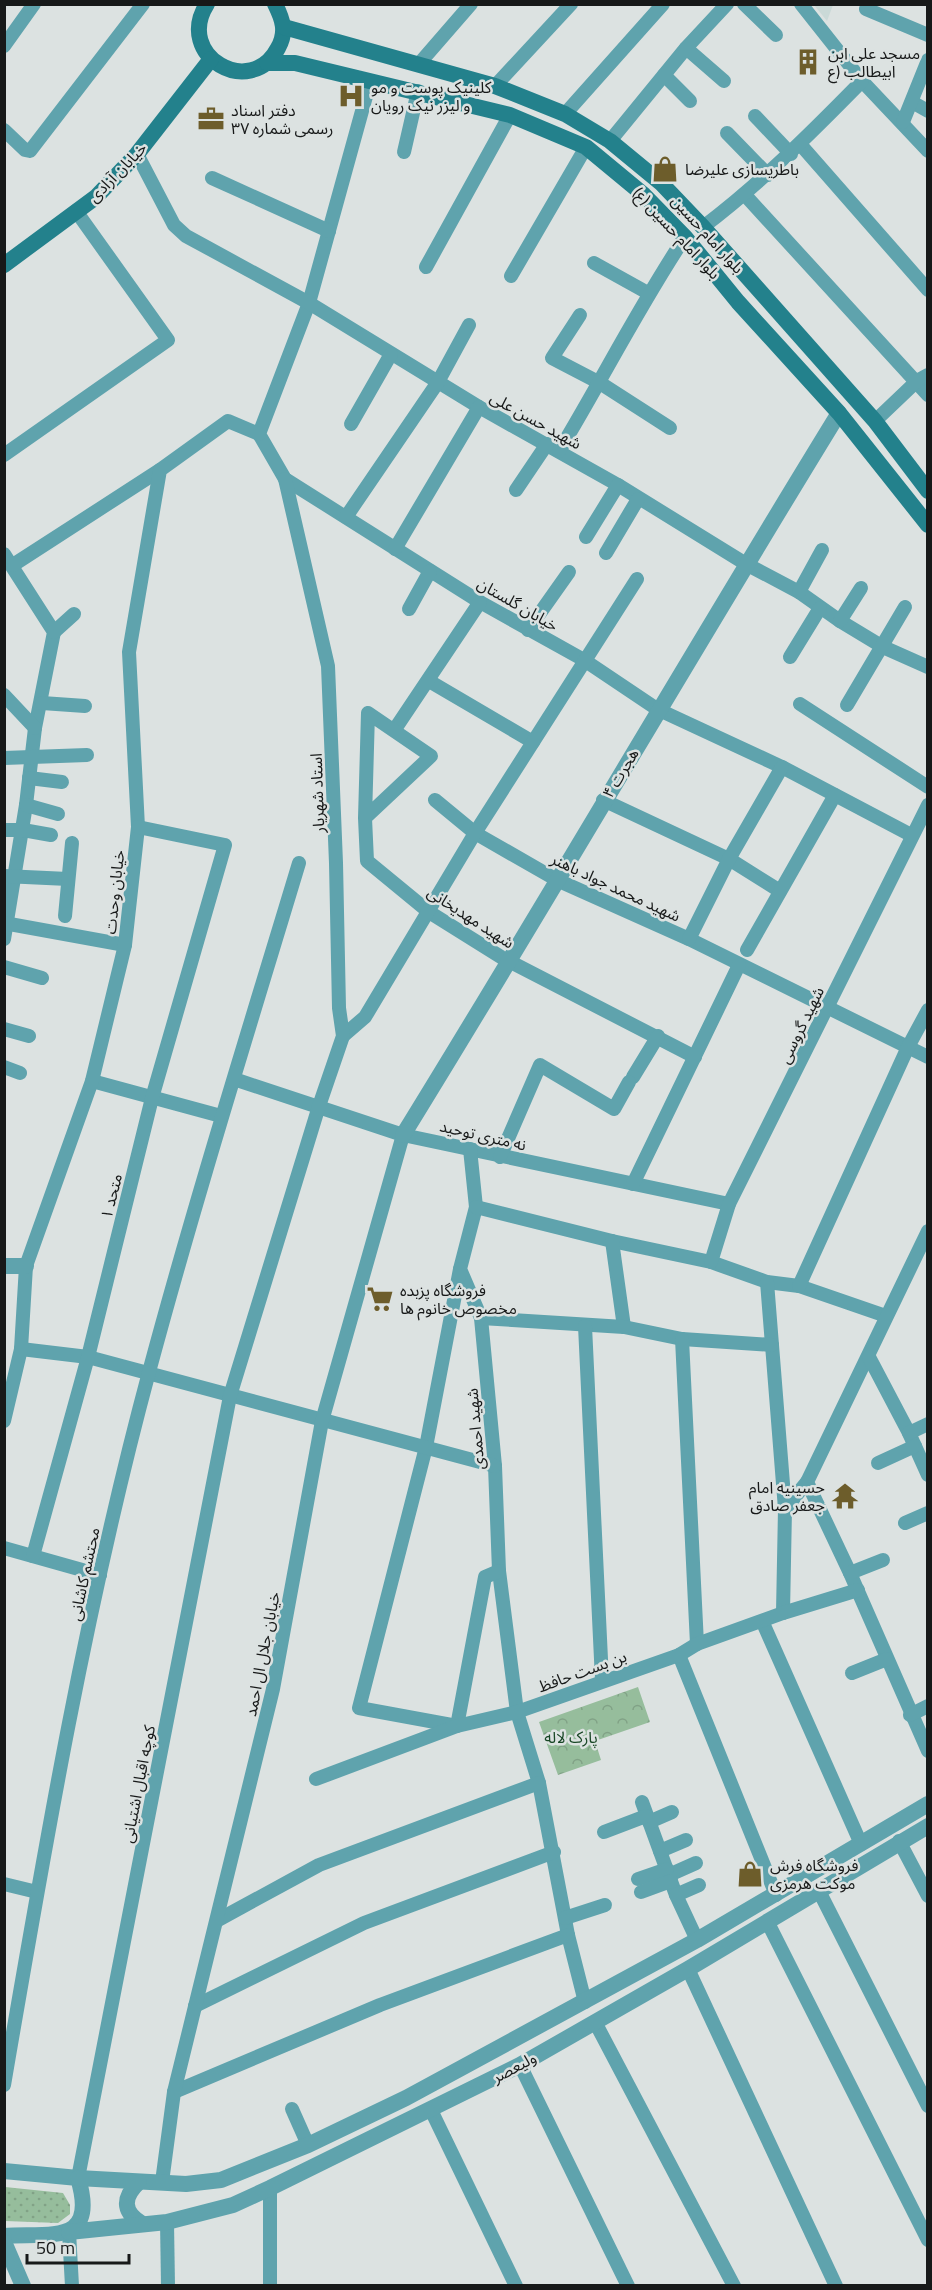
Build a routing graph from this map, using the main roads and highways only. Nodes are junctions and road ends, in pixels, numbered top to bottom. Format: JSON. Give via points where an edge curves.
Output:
{"nodes":[{"id":1,"x":276,"y":5,"type":"edge"},
{"id":2,"x":202,"y":7,"type":"edge"},
{"id":3,"x":284,"y":27,"type":"junction"},
{"id":4,"x":211,"y":59,"type":"junction"},
{"id":5,"x":267,"y":63,"type":"junction"},
{"id":6,"x":4,"y":265,"type":"edge"},
{"id":7,"x":927,"y":491,"type":"edge"},
{"id":8,"x":927,"y":525,"type":"edge"}],
"edges":[{"from":1,"to":3,"type":"main road"},
{"from":2,"to":4,"type":"main road","via":[[199,37]]},
{"from":3,"to":5,"type":"main road","via":[[281,43]]},
{"from":3,"to":7,"type":"main road","name":"بلوار امام حسین","via":[[495,86],[565,114],[610,141],[662,183],[703,227],[875,421]]},
{"from":4,"to":5,"type":"main road","name":"بلوار امام حسین (ع)","via":[[236,72]]},
{"from":4,"to":6,"type":"main road","name":"خیابان آزادی","via":[[137,154],[96,197]]},
{"from":5,"to":8,"type":"main road","name":"بلوار امام حسین (ع)","via":[[295,63],[510,115],[586,147],[644,195],[685,237],[738,302],[839,412]]}]}
